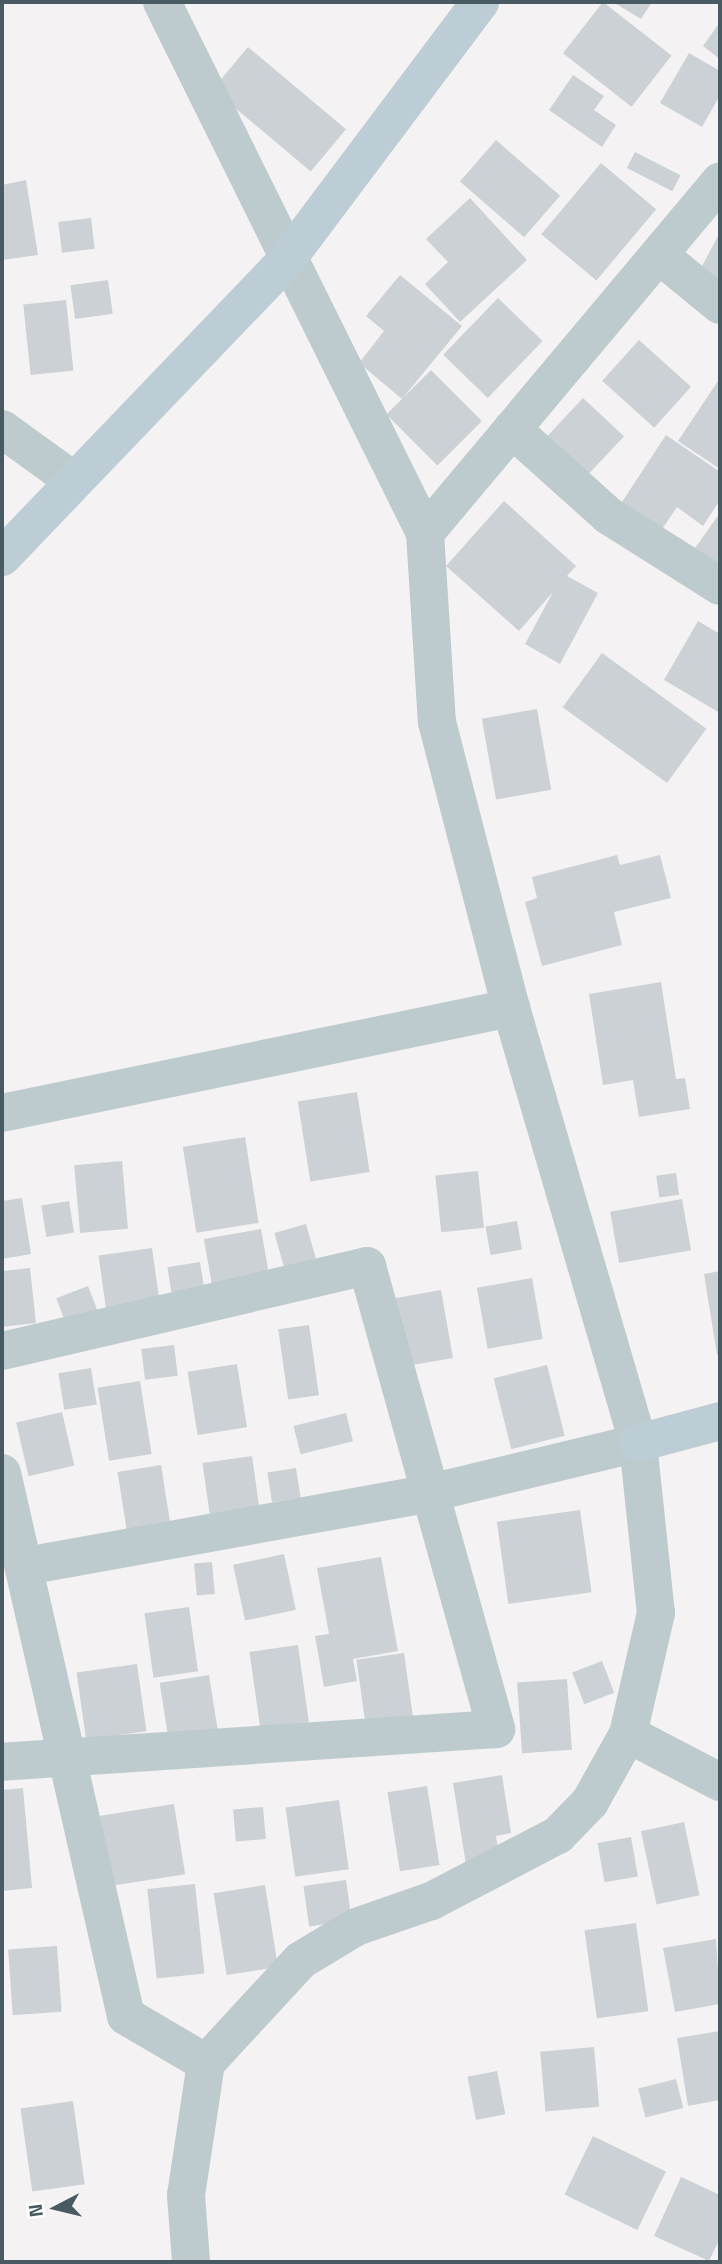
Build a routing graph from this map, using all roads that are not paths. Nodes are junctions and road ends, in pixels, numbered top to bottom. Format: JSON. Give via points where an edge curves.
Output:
{"nodes":[{"id":1,"x":162,"y":2,"type":"edge"},
{"id":2,"x":480,"y":2,"type":"edge"},
{"id":3,"x":720,"y":181,"type":"edge"},
{"id":4,"x":659,"y":255,"type":"junction"},
{"id":5,"x":285,"y":261,"type":"junction"},
{"id":6,"x":720,"y":305,"type":"edge"},
{"id":7,"x":2,"y":429,"type":"edge"},
{"id":8,"x":512,"y":429,"type":"junction"},
{"id":9,"x":74,"y":481,"type":"junction"},
{"id":10,"x":425,"y":533,"type":"junction"},
{"id":11,"x":2,"y":557,"type":"edge"},
{"id":12,"x":720,"y":586,"type":"edge"},
{"id":13,"x":511,"y":1008,"type":"junction"},
{"id":14,"x":2,"y":1113,"type":"edge"},
{"id":15,"x":2,"y":1351,"type":"edge"},
{"id":16,"x":720,"y":1421,"type":"edge"},
{"id":17,"x":638,"y":1443,"type":"junction"},
{"id":18,"x":2,"y":1473,"type":"edge"},
{"id":19,"x":430,"y":1493,"type":"junction"},
{"id":20,"x":26,"y":1566,"type":"junction"},
{"id":21,"x":628,"y":1734,"type":"junction"},
{"id":22,"x":66,"y":1760,"type":"junction"},
{"id":23,"x":2,"y":1762,"type":"edge"},
{"id":24,"x":720,"y":1782,"type":"edge"},
{"id":25,"x":206,"y":2063,"type":"junction"},
{"id":26,"x":191,"y":2262,"type":"edge"}],
"edges":[{"from":1,"to":5,"type":"street"},
{"from":2,"to":5,"type":"street"},
{"from":3,"to":4,"type":"street"},
{"from":4,"to":6,"type":"street"},
{"from":4,"to":8,"type":"street"},
{"from":5,"to":9,"type":"street"},
{"from":5,"to":10,"type":"street"},
{"from":7,"to":9,"type":"street"},
{"from":8,"to":10,"type":"street"},
{"from":8,"to":12,"type":"street","via":[[609,516]]},
{"from":9,"to":11,"type":"street"},
{"from":10,"to":13,"type":"street","via":[[437,722]]},
{"from":13,"to":14,"type":"street"},
{"from":13,"to":17,"type":"street"},
{"from":15,"to":19,"type":"street","via":[[367,1266]]},
{"from":16,"to":17,"type":"street"},
{"from":17,"to":19,"type":"street"},
{"from":17,"to":21,"type":"street","via":[[656,1613]]},
{"from":18,"to":20,"type":"street"},
{"from":19,"to":20,"type":"street"},
{"from":19,"to":22,"type":"street","via":[[496,1729]]},
{"from":20,"to":22,"type":"street"},
{"from":21,"to":24,"type":"street"},
{"from":21,"to":25,"type":"street","via":[[590,1802],[558,1836],[431,1901],[356,1927],[301,1960]]},
{"from":22,"to":23,"type":"street"},
{"from":22,"to":25,"type":"street","via":[[125,2016]]},
{"from":25,"to":26,"type":"street","via":[[186,2195]]}]}
